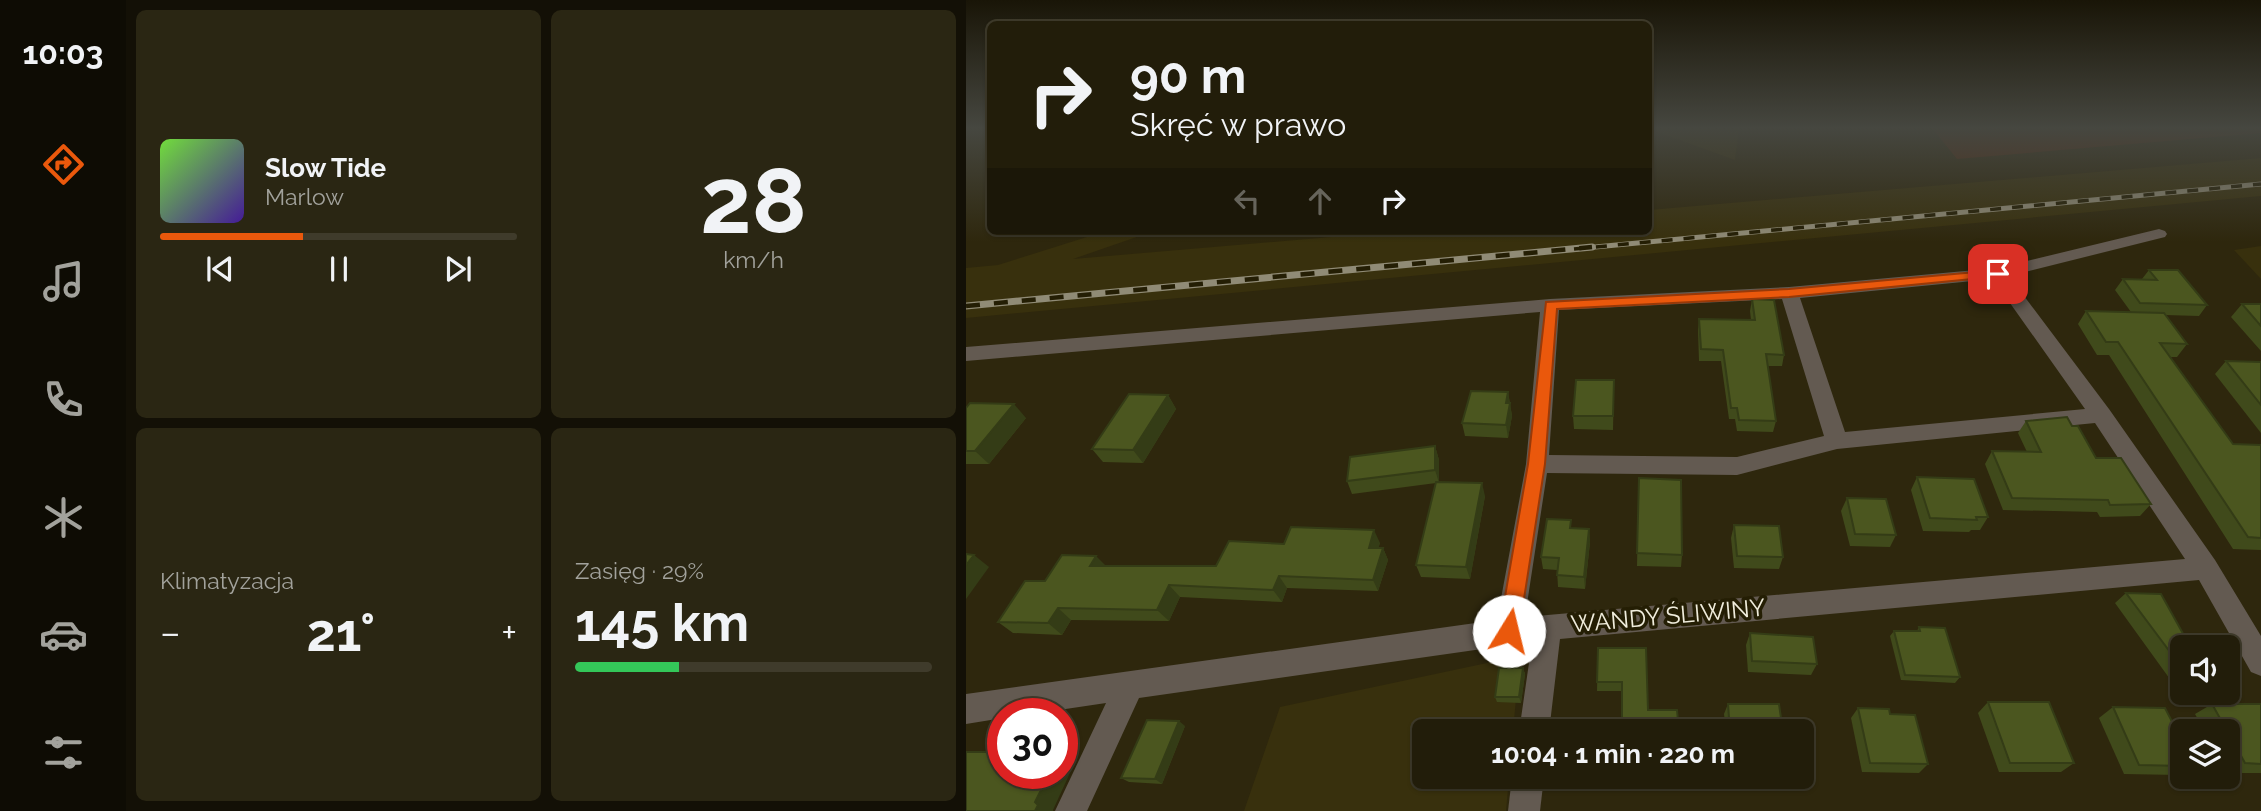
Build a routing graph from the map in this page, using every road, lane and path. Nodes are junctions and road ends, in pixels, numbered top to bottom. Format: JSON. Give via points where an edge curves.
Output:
{"nodes":[{"id":1,"x":2159,"y":234,"type":"dead end"},
{"id":2,"x":1998,"y":274,"type":"junction"},
{"id":3,"x":1789,"y":293,"type":"junction"},
{"id":4,"x":1550,"y":305,"type":"junction"},
{"id":5,"x":966,"y":354,"type":"edge"},
{"id":6,"x":2101,"y":415,"type":"junction"},
{"id":7,"x":1838,"y":441,"type":"junction"},
{"id":8,"x":1536,"y":464,"type":"junction"},
{"id":9,"x":2206,"y":568,"type":"junction"},
{"id":10,"x":1548,"y":627,"type":"junction"},
{"id":11,"x":1509,"y":631,"type":"junction"},
{"id":12,"x":2261,"y":662,"type":"edge"},
{"id":13,"x":1129,"y":687,"type":"junction"},
{"id":14,"x":966,"y":709,"type":"edge"},
{"id":15,"x":1536,"y":719,"type":"edge"},
{"id":16,"x":1527,"y":789,"type":"edge"},
{"id":17,"x":1072,"y":811,"type":"edge"},
{"id":18,"x":1524,"y":811,"type":"edge"}],
"edges":[{"from":1,"to":2,"type":"street"},
{"from":2,"to":3,"type":"street"},
{"from":2,"to":6,"type":"street"},
{"from":3,"to":4,"type":"street"},
{"from":3,"to":7,"type":"street"},
{"from":4,"to":5,"type":"street"},
{"from":4,"to":8,"type":"street"},
{"from":6,"to":7,"type":"street"},
{"from":6,"to":9,"type":"street"},
{"from":7,"to":8,"type":"street","via":[[1737,467]]},
{"from":8,"to":11,"type":"street"},
{"from":9,"to":10,"type":"street","name":"WANDY ŚLIWINY"},
{"from":9,"to":12,"type":"street"},
{"from":10,"to":11,"type":"street","name":"WANDY ŚLIWINY"},
{"from":10,"to":15,"type":"street"},
{"from":11,"to":13,"type":"street","name":"WANDY ŚLIWINY"},
{"from":13,"to":14,"type":"street","name":"WANDY ŚLIWINY"},
{"from":13,"to":17,"type":"street"},
{"from":16,"to":18,"type":"street"}]}
